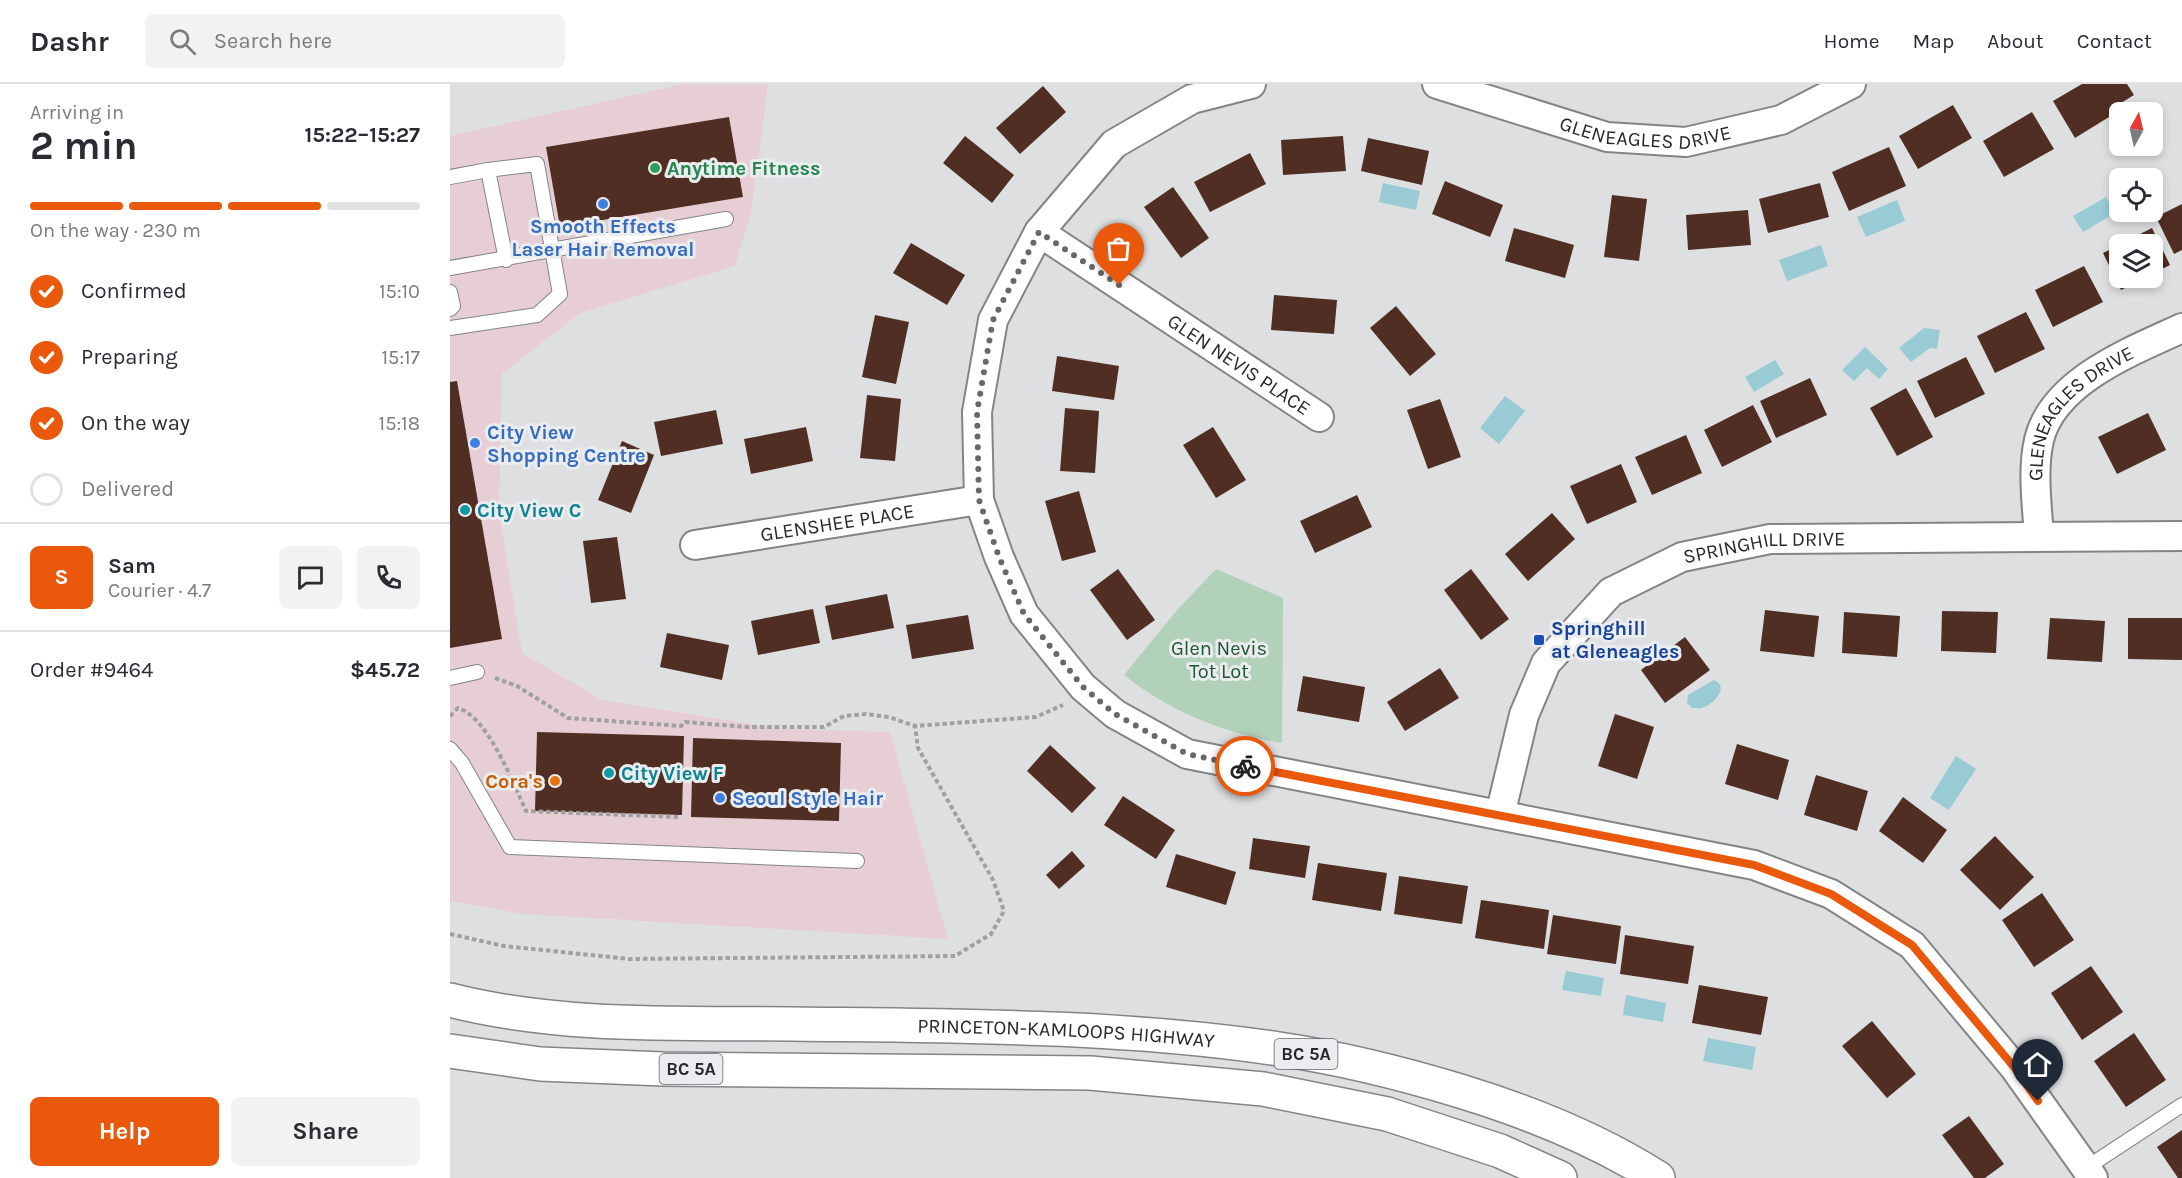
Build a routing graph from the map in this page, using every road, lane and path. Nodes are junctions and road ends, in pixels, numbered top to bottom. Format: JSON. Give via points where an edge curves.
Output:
{"nodes":[{"id":1,"x":1251,"y":84,"type":"edge"},
{"id":2,"x":1437,"y":84,"type":"edge"},
{"id":3,"x":1851,"y":84,"type":"edge"},
{"id":4,"x":488,"y":170,"type":"junction"},
{"id":5,"x":450,"y":177,"type":"edge"},
{"id":6,"x":726,"y":219,"type":"dead end"},
{"id":7,"x":1039,"y":232,"type":"junction"},
{"id":8,"x":553,"y":251,"type":"junction"},
{"id":9,"x":506,"y":260,"type":"junction"},
{"id":10,"x":450,"y":268,"type":"edge"},
{"id":11,"x":450,"y":292,"type":"edge"},
{"id":12,"x":450,"y":309,"type":"edge"},
{"id":13,"x":450,"y":328,"type":"edge"},
{"id":14,"x":2182,"y":328,"type":"edge"},
{"id":15,"x":1319,"y":417,"type":"dead end"},
{"id":16,"x":979,"y":500,"type":"junction"},
{"id":17,"x":2039,"y":536,"type":"junction"},
{"id":18,"x":2182,"y":536,"type":"edge"},
{"id":19,"x":695,"y":545,"type":"dead end"},
{"id":20,"x":477,"y":672,"type":"joint"},
{"id":21,"x":450,"y":678,"type":"edge"},
{"id":22,"x":1069,"y":702,"type":"dead end"},
{"id":23,"x":450,"y":716,"type":"edge"},
{"id":24,"x":915,"y":726,"type":"junction"},
{"id":25,"x":450,"y":749,"type":"edge"},
{"id":26,"x":1500,"y":816,"type":"junction"},
{"id":27,"x":680,"y":817,"type":"dead end"},
{"id":28,"x":857,"y":861,"type":"dead end"},
{"id":29,"x":450,"y":934,"type":"edge"},
{"id":30,"x":450,"y":1000,"type":"edge"},
{"id":31,"x":450,"y":1051,"type":"edge"},
{"id":32,"x":2182,"y":1105,"type":"edge"},
{"id":33,"x":2090,"y":1173,"type":"edge"},
{"id":34,"x":1560,"y":1178,"type":"edge"},
{"id":35,"x":1658,"y":1178,"type":"edge"}],
"edges":[{"from":1,"to":7,"type":"street","via":[[1192,99],[1114,144]]},
{"from":2,"to":3,"type":"street","name":"GLENEAGLES DRIVE","via":[[1607,137],[1686,142],[1781,120]]},
{"from":4,"to":5,"type":"lane"},
{"from":4,"to":8,"type":"lane","via":[[537,164]]},
{"from":4,"to":9,"type":"lane"},
{"from":6,"to":8,"type":"lane"},
{"from":7,"to":15,"type":"street","name":"GLEN NEVIS PLACE"},
{"from":7,"to":16,"type":"street","via":[[993,320],[977,412]]},
{"from":8,"to":9,"type":"lane"},
{"from":8,"to":13,"type":"lane","via":[[560,294],[537,315]]},
{"from":9,"to":10,"type":"lane"},
{"from":11,"to":12,"type":"lane"},
{"from":14,"to":17,"type":"street","name":"GLENEAGLES DRIVE","via":[[2129,352],[2084,379],[2054,408],[2039,439],[2035,484]]},
{"from":16,"to":19,"type":"street","name":"GLENSHEE PLACE"},
{"from":16,"to":26,"type":"street","via":[[1024,614],[1083,687],[1115,714],[1187,754]]},
{"from":17,"to":18,"type":"street","name":"SPRINGHILL DRIVE"},
{"from":17,"to":26,"type":"street","name":"SPRINGHILL DRIVE","via":[[1770,539],[1682,557],[1611,592],[1546,663],[1524,716]]},
{"from":20,"to":21,"type":"lane"},
{"from":20,"to":24,"type":"path","via":[[517,686],[568,717],[681,726],[685,722],[824,727],[843,716],[866,714]]},
{"from":22,"to":24,"type":"path","via":[[1036,717]]},
{"from":23,"to":27,"type":"path","via":[[458,708],[469,711],[496,747],[526,811]]},
{"from":24,"to":29,"type":"path","via":[[918,747],[993,880],[1004,911],[991,934],[955,956],[629,959],[504,946]]},
{"from":25,"to":28,"type":"lane","via":[[510,847]]},
{"from":26,"to":33,"type":"street","via":[[1754,865],[1831,894],[1912,945],[2014,1067]]},
{"from":30,"to":35,"type":"main road","name":"PRINCETON-KAMLOOPS HIGHWAY","number":"BC 5A","via":[[547,1017],[663,1023],[1107,1030],[1280,1049],[1398,1073],[1517,1109],[1626,1158]]},
{"from":31,"to":34,"type":"main road","name":"PRINCETON-KAMLOOPS HIGHWAY","number":"BC 5A","via":[[540,1064],[1090,1073],[1263,1089],[1387,1114],[1500,1151]]},
{"from":32,"to":33,"type":"lane"}]}
